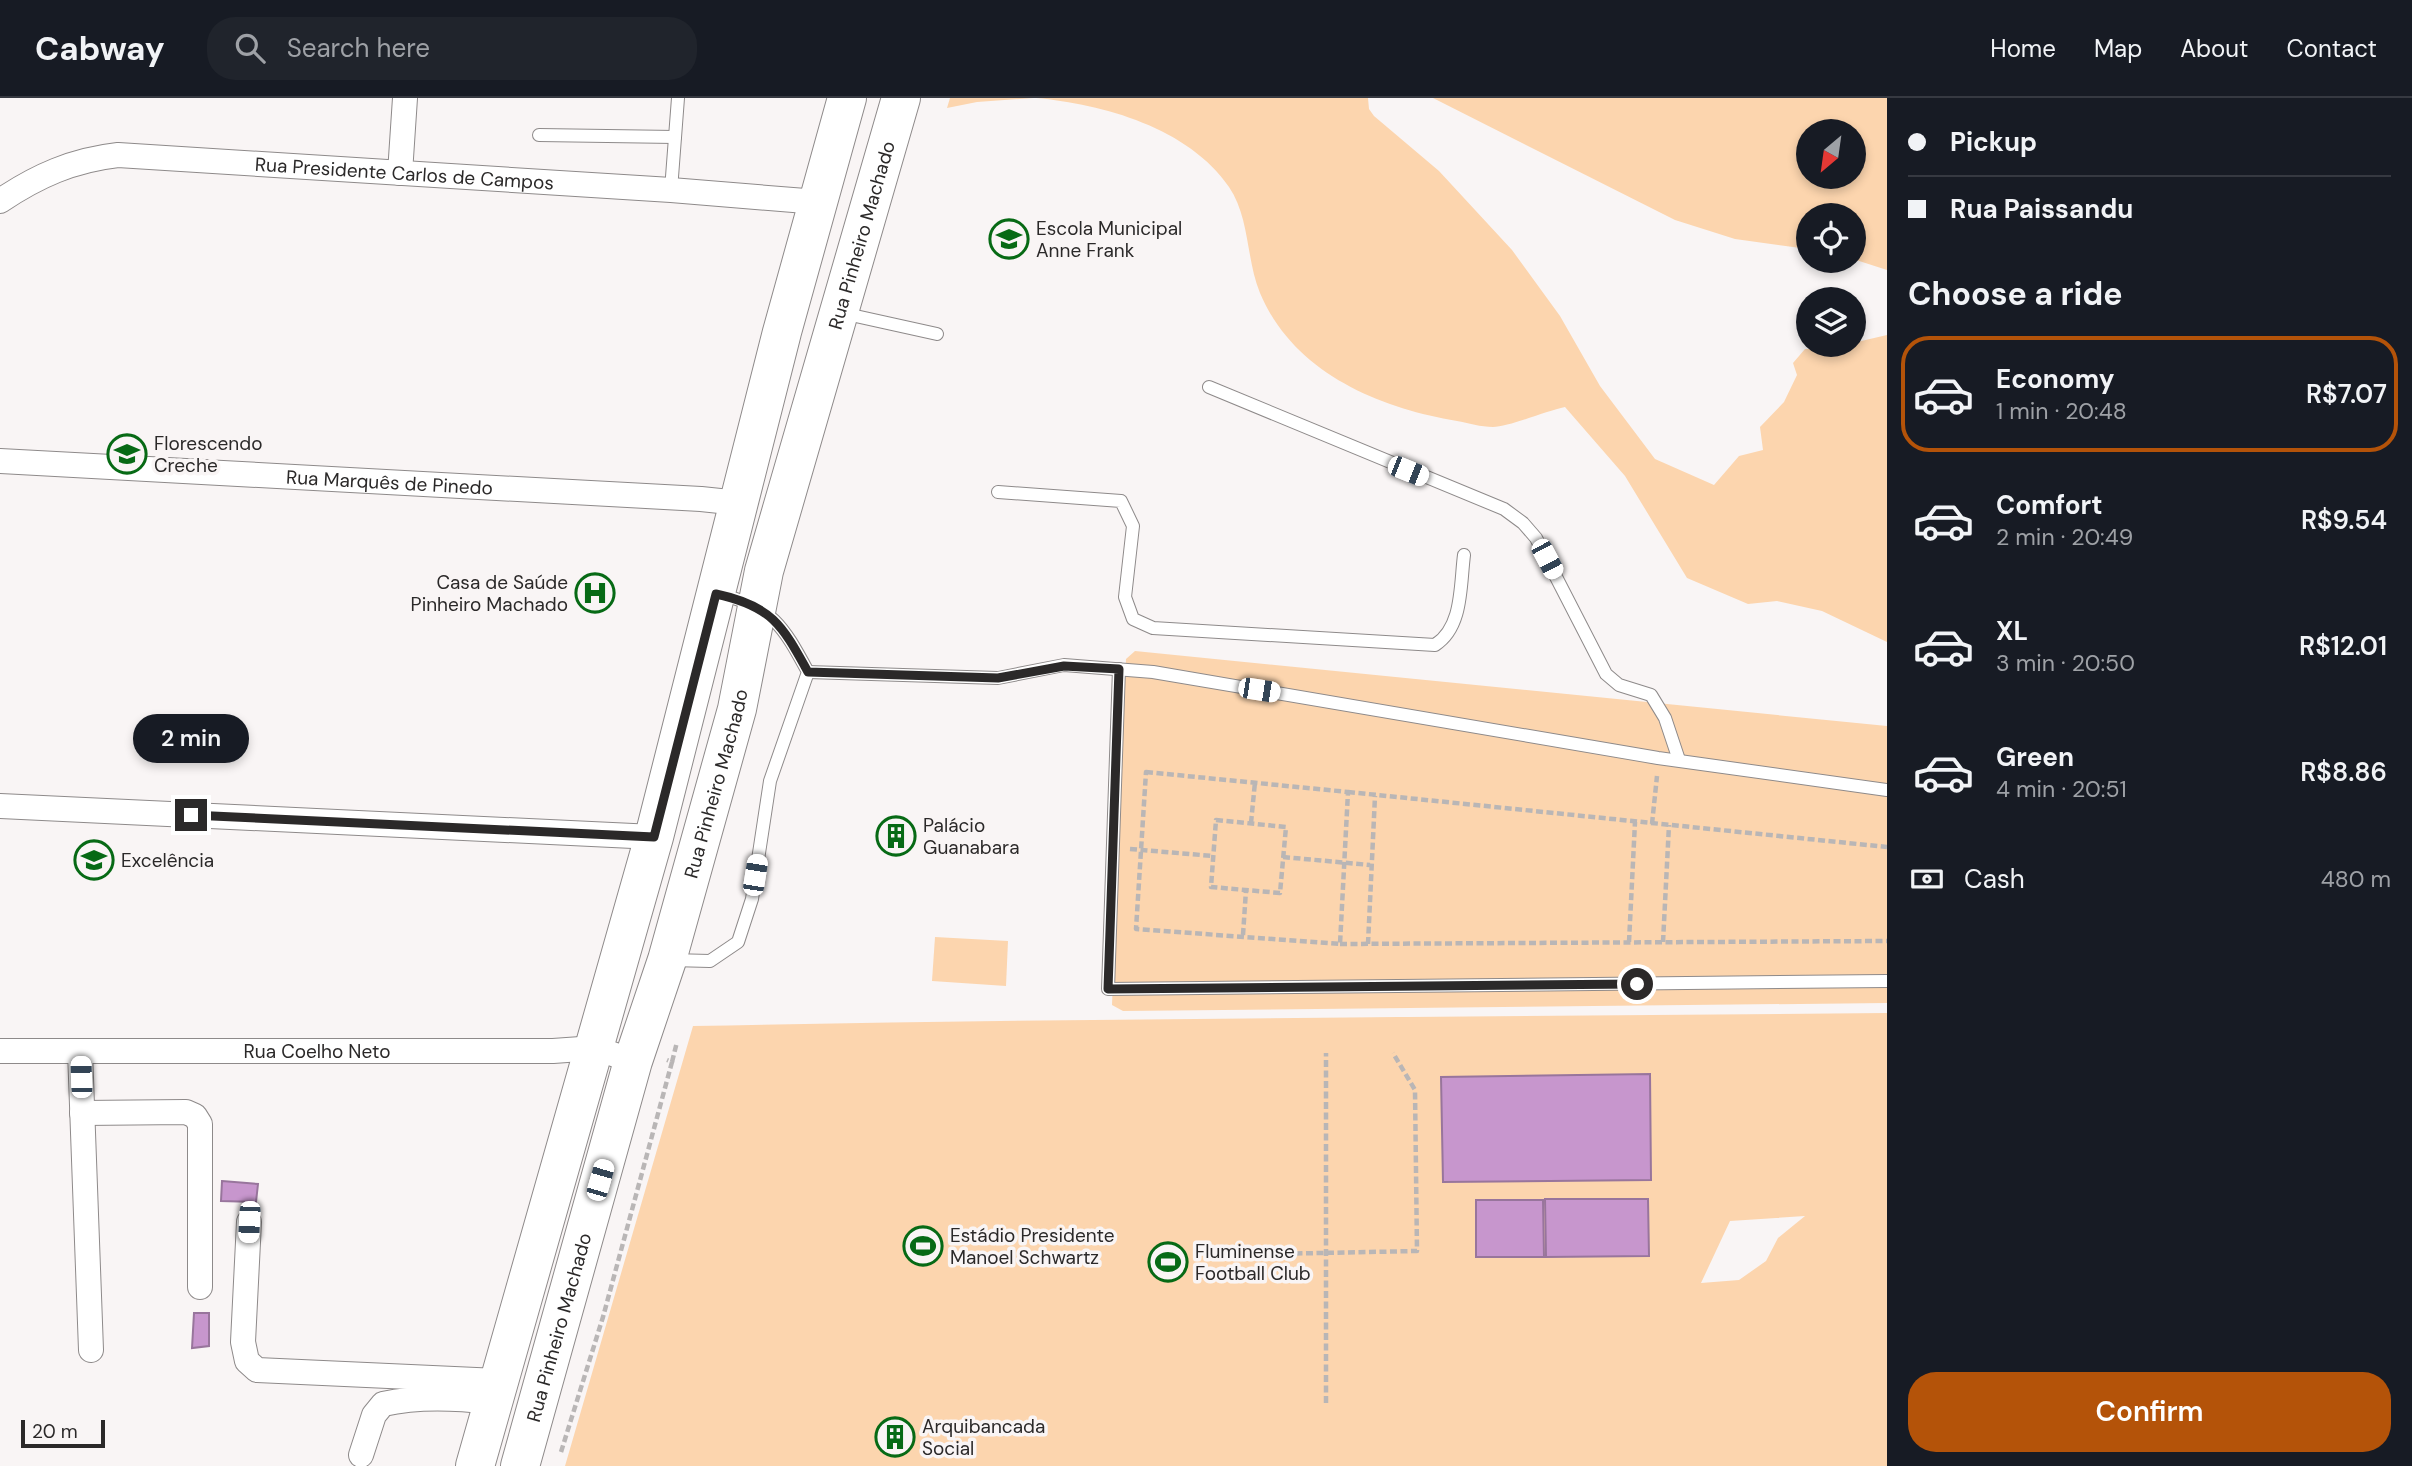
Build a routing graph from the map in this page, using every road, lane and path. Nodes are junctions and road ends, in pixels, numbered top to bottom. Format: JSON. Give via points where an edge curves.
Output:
{"nodes":[{"id":1,"x":405,"y":98,"type":"edge"},
{"id":2,"x":678,"y":98,"type":"edge"},
{"id":3,"x":847,"y":98,"type":"edge"},
{"id":4,"x":901,"y":98,"type":"edge"},
{"id":5,"x":539,"y":135,"type":"dead end"},
{"id":6,"x":675,"y":137,"type":"junction"},
{"id":7,"x":400,"y":173,"type":"junction"},
{"id":8,"x":671,"y":190,"type":"junction"},
{"id":9,"x":0,"y":201,"type":"edge"},
{"id":10,"x":818,"y":202,"type":"junction"},
{"id":11,"x":840,"y":313,"type":"junction"},
{"id":12,"x":937,"y":334,"type":"dead end"},
{"id":13,"x":1209,"y":387,"type":"dead end"},
{"id":14,"x":0,"y":461,"type":"edge"},
{"id":15,"x":998,"y":492,"type":"dead end"},
{"id":16,"x":739,"y":503,"type":"junction"},
{"id":17,"x":1464,"y":555,"type":"dead end"},
{"id":18,"x":716,"y":594,"type":"junction"},
{"id":19,"x":756,"y":606,"type":"junction"},
{"id":20,"x":1119,"y":669,"type":"junction"},
{"id":21,"x":808,"y":672,"type":"junction"},
{"id":22,"x":1658,"y":758,"type":"junction"},
{"id":23,"x":1679,"y":760,"type":"junction"},
{"id":24,"x":1255,"y":782,"type":"junction"},
{"id":25,"x":1887,"y":790,"type":"edge"},
{"id":26,"x":1348,"y":792,"type":"junction"},
{"id":27,"x":1375,"y":796,"type":"junction"},
{"id":28,"x":0,"y":806,"type":"edge"},
{"id":29,"x":1635,"y":822,"type":"junction"},
{"id":30,"x":1251,"y":823,"type":"junction"},
{"id":31,"x":1652,"y":824,"type":"junction"},
{"id":32,"x":1669,"y":825,"type":"junction"},
{"id":33,"x":654,"y":837,"type":"junction"},
{"id":34,"x":1887,"y":847,"type":"edge"},
{"id":35,"x":1112,"y":848,"type":"junction"},
{"id":36,"x":1141,"y":850,"type":"junction"},
{"id":37,"x":1213,"y":856,"type":"junction"},
{"id":38,"x":1283,"y":857,"type":"junction"},
{"id":39,"x":1344,"y":862,"type":"junction"},
{"id":40,"x":1370,"y":865,"type":"junction"},
{"id":41,"x":1246,"y":890,"type":"junction"},
{"id":42,"x":1243,"y":935,"type":"junction"},
{"id":43,"x":1887,"y":941,"type":"edge"},
{"id":44,"x":1629,"y":942,"type":"junction"},
{"id":45,"x":1663,"y":942,"type":"junction"},
{"id":46,"x":1340,"y":944,"type":"junction"},
{"id":47,"x":1368,"y":944,"type":"junction"},
{"id":48,"x":667,"y":960,"type":"junction"},
{"id":49,"x":1887,"y":981,"type":"edge"},
{"id":50,"x":595,"y":1048,"type":"junction"},
{"id":51,"x":0,"y":1051,"type":"edge"},
{"id":52,"x":80,"y":1051,"type":"junction"},
{"id":53,"x":1326,"y":1053,"type":"dead end"},
{"id":54,"x":1392,"y":1053,"type":"dead end"},
{"id":55,"x":633,"y":1061,"type":"junction"},
{"id":56,"x":82,"y":1114,"type":"junction"},
{"id":57,"x":249,"y":1222,"type":"dead end"},
{"id":58,"x":1326,"y":1253,"type":"junction"},
{"id":59,"x":1222,"y":1255,"type":"dead end"},
{"id":60,"x":200,"y":1287,"type":"dead end"},
{"id":61,"x":91,"y":1350,"type":"dead end"},
{"id":62,"x":495,"y":1392,"type":"junction"},
{"id":63,"x":1326,"y":1403,"type":"dead end"},
{"id":64,"x":362,"y":1455,"type":"dead end"},
{"id":65,"x":475,"y":1466,"type":"edge"},
{"id":66,"x":520,"y":1466,"type":"edge"}],
"edges":[{"from":1,"to":7,"type":"street"},
{"from":2,"to":6,"type":"lane"},
{"from":3,"to":10,"type":"main road"},
{"from":4,"to":11,"type":"main road","name":"Rua Pinheiro Machado"},
{"from":5,"to":6,"type":"lane"},
{"from":6,"to":8,"type":"lane"},
{"from":7,"to":8,"type":"street","name":"Rua Presidente Carlos de Campos"},
{"from":7,"to":9,"type":"street","name":"Rua Presidente Carlos de Campos","via":[[118,155],[66,165]]},
{"from":8,"to":10,"type":"street","name":"Rua Presidente Carlos de Campos"},
{"from":10,"to":16,"type":"main road"},
{"from":11,"to":12,"type":"lane"},
{"from":11,"to":19,"type":"main road","name":"Rua Pinheiro Machado"},
{"from":13,"to":23,"type":"lane","via":[[1504,509],[1523,523],[1536,538],[1606,674],[1619,685],[1651,695],[1665,718]]},
{"from":14,"to":16,"type":"street","name":"Rua Marquês de Pinedo"},
{"from":15,"to":17,"type":"lane","via":[[1121,501],[1133,526],[1125,597],[1133,619],[1153,628],[1435,645],[1447,638],[1455,621]]},
{"from":16,"to":18,"type":"main road"},
{"from":18,"to":19,"type":"lane"},
{"from":18,"to":33,"type":"main road"},
{"from":19,"to":21,"type":"lane","via":[[785,630]]},
{"from":19,"to":48,"type":"main road","name":"Rua Pinheiro Machado","via":[[737,709]]},
{"from":20,"to":21,"type":"lane","via":[[1064,666],[998,678]]},
{"from":20,"to":22,"type":"lane"},
{"from":20,"to":35,"type":"lane"},
{"from":21,"to":48,"type":"lane","via":[[770,781],[752,899],[738,942],[709,961]]},
{"from":22,"to":23,"type":"lane"},
{"from":22,"to":31,"type":"path"},
{"from":23,"to":25,"type":"lane"},
{"from":24,"to":26,"type":"path"},
{"from":24,"to":30,"type":"path"},
{"from":24,"to":36,"type":"path","via":[[1146,772]]},
{"from":26,"to":27,"type":"path"},
{"from":26,"to":39,"type":"path"},
{"from":27,"to":29,"type":"path"},
{"from":27,"to":40,"type":"path"},
{"from":28,"to":33,"type":"street"},
{"from":29,"to":31,"type":"path"},
{"from":29,"to":44,"type":"path"},
{"from":30,"to":37,"type":"path","via":[[1216,820]]},
{"from":30,"to":38,"type":"path","via":[[1286,827]]},
{"from":31,"to":32,"type":"path"},
{"from":32,"to":34,"type":"path"},
{"from":32,"to":45,"type":"path"},
{"from":33,"to":50,"type":"main road"},
{"from":35,"to":36,"type":"path"},
{"from":35,"to":49,"type":"lane","via":[[1108,989]]},
{"from":36,"to":37,"type":"path"},
{"from":36,"to":42,"type":"path","via":[[1136,929]]},
{"from":37,"to":41,"type":"path","via":[[1211,887]]},
{"from":38,"to":39,"type":"path"},
{"from":38,"to":41,"type":"path","via":[[1280,893]]},
{"from":39,"to":40,"type":"path"},
{"from":39,"to":46,"type":"path"},
{"from":40,"to":47,"type":"path"},
{"from":41,"to":42,"type":"path"},
{"from":42,"to":46,"type":"path"},
{"from":43,"to":45,"type":"path"},
{"from":44,"to":45,"type":"path"},
{"from":44,"to":47,"type":"path"},
{"from":46,"to":47,"type":"path"},
{"from":48,"to":55,"type":"main road","name":"Rua Pinheiro Machado"},
{"from":50,"to":52,"type":"street","name":"Rua Coelho Neto"},
{"from":50,"to":55,"type":"street","name":"Rua Coelho Neto"},
{"from":50,"to":62,"type":"main road"},
{"from":51,"to":52,"type":"street","name":"Rua Coelho Neto"},
{"from":52,"to":56,"type":"street"},
{"from":53,"to":58,"type":"path"},
{"from":54,"to":58,"type":"path","via":[[1415,1090],[1417,1251]]},
{"from":55,"to":66,"type":"main road","name":"Rua Pinheiro Machado"},
{"from":56,"to":60,"type":"street","via":[[186,1112],[195,1116],[200,1124]]},
{"from":56,"to":61,"type":"street"},
{"from":57,"to":62,"type":"street","via":[[243,1342],[247,1361],[257,1370]]},
{"from":58,"to":59,"type":"path"},
{"from":58,"to":63,"type":"path"},
{"from":62,"to":64,"type":"street","via":[[383,1404],[374,1415]]},
{"from":62,"to":65,"type":"main road"}]}
